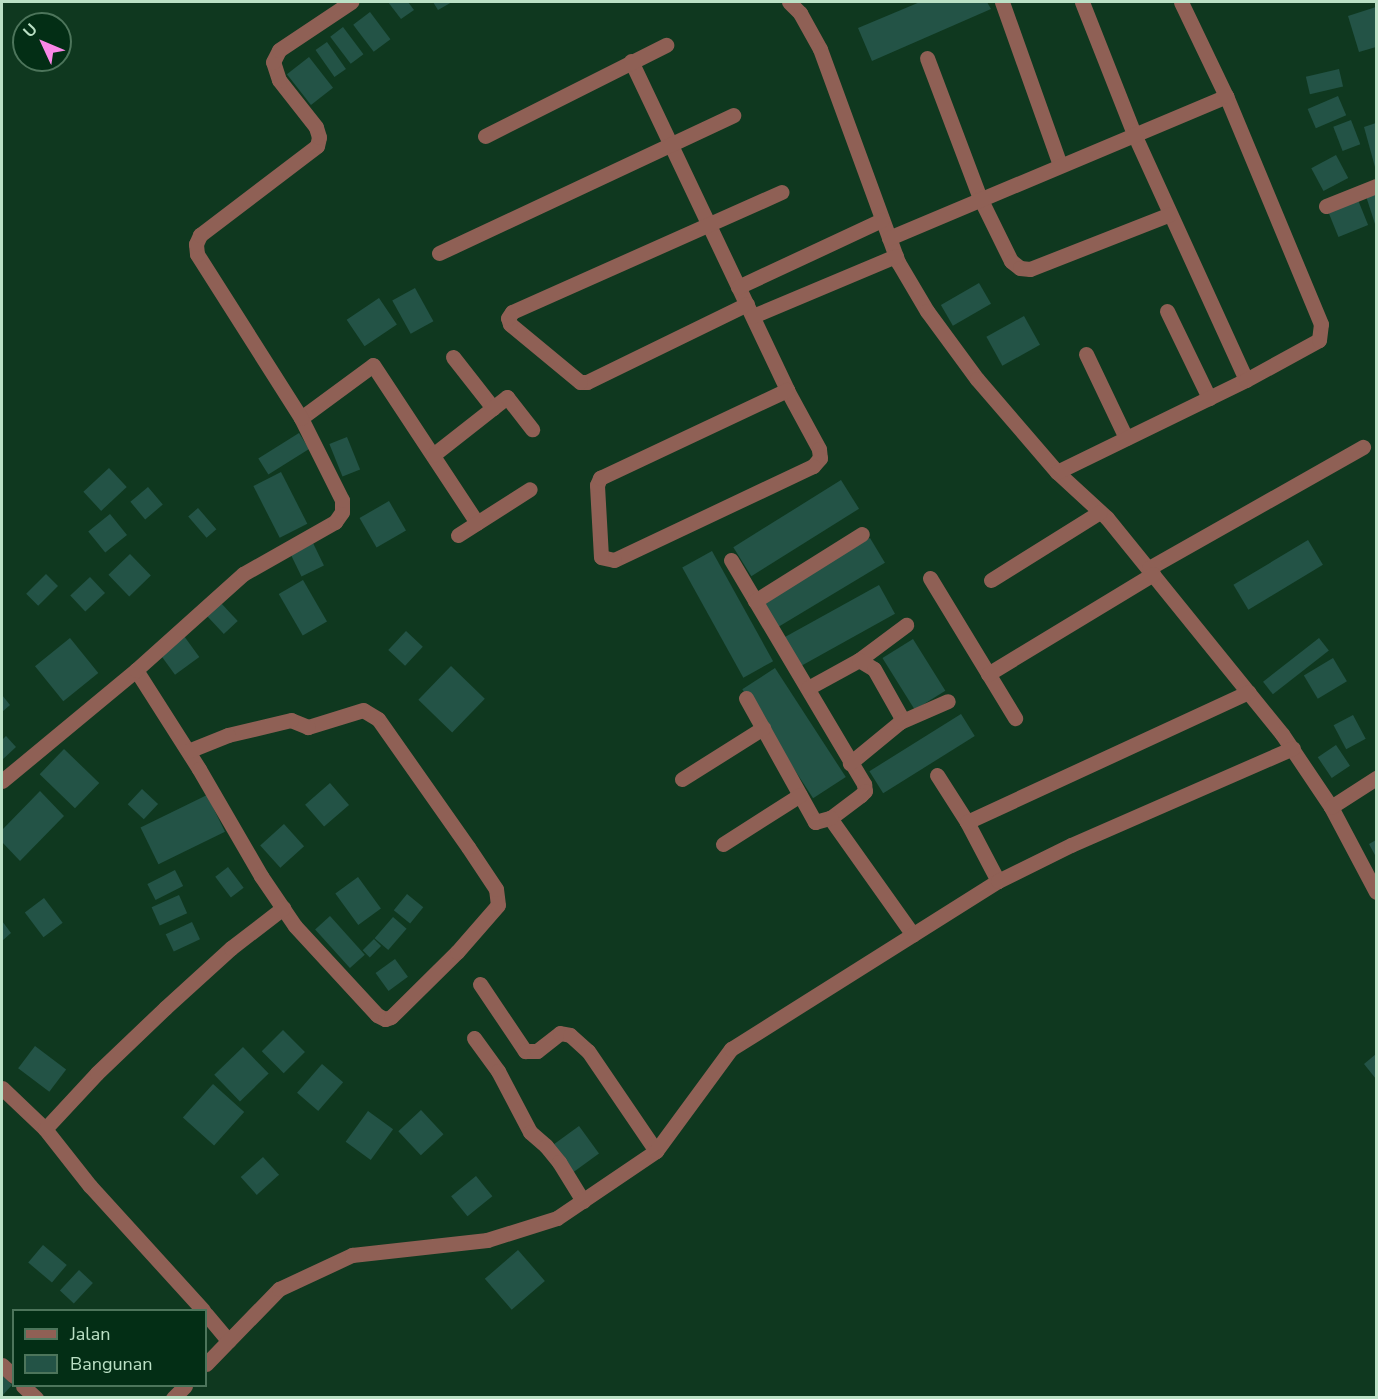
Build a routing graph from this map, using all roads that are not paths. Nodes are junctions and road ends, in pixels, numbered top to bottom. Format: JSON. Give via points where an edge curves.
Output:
{"nodes":[{"id":1,"x":351,"y":2,"type":"edge"},
{"id":2,"x":789,"y":2,"type":"edge"},
{"id":3,"x":1002,"y":2,"type":"edge"},
{"id":4,"x":1082,"y":2,"type":"edge"},
{"id":5,"x":1181,"y":2,"type":"edge"},
{"id":6,"x":666,"y":45,"type":"dead end"},
{"id":7,"x":927,"y":58,"type":"dead end"},
{"id":8,"x":631,"y":61,"type":"junction"},
{"id":9,"x":1226,"y":96,"type":"junction"},
{"id":10,"x":733,"y":115,"type":"dead end"},
{"id":11,"x":1134,"y":135,"type":"junction"},
{"id":12,"x":485,"y":136,"type":"dead end"},
{"id":13,"x":670,"y":143,"type":"junction"},
{"id":14,"x":1060,"y":165,"type":"junction"},
{"id":15,"x":1377,"y":186,"type":"edge"},
{"id":16,"x":781,"y":192,"type":"dead end"},
{"id":17,"x":981,"y":198,"type":"junction"},
{"id":18,"x":1326,"y":206,"type":"dead end"},
{"id":19,"x":1170,"y":214,"type":"junction"},
{"id":20,"x":882,"y":220,"type":"junction"},
{"id":21,"x":709,"y":225,"type":"junction"},
{"id":22,"x":889,"y":238,"type":"junction"},
{"id":23,"x":439,"y":253,"type":"dead end"},
{"id":24,"x":896,"y":256,"type":"junction"},
{"id":25,"x":738,"y":287,"type":"junction"},
{"id":26,"x":750,"y":310,"type":"junction"},
{"id":27,"x":1167,"y":311,"type":"dead end"},
{"id":28,"x":1086,"y":354,"type":"dead end"},
{"id":29,"x":453,"y":357,"type":"dead end"},
{"id":30,"x":1246,"y":380,"type":"junction"},
{"id":31,"x":787,"y":390,"type":"junction"},
{"id":32,"x":1209,"y":398,"type":"junction"},
{"id":33,"x":493,"y":408,"type":"junction"},
{"id":34,"x":301,"y":418,"type":"junction"},
{"id":35,"x":532,"y":429,"type":"dead end"},
{"id":36,"x":1126,"y":438,"type":"junction"},
{"id":37,"x":1363,"y":447,"type":"dead end"},
{"id":38,"x":433,"y":455,"type":"junction"},
{"id":39,"x":1057,"y":472,"type":"junction"},
{"id":40,"x":530,"y":489,"type":"dead end"},
{"id":41,"x":1100,"y":512,"type":"junction"},
{"id":42,"x":477,"y":523,"type":"junction"},
{"id":43,"x":862,"y":534,"type":"dead end"},
{"id":44,"x":458,"y":535,"type":"dead end"},
{"id":45,"x":731,"y":560,"type":"dead end"},
{"id":46,"x":1151,"y":571,"type":"junction"},
{"id":47,"x":930,"y":578,"type":"dead end"},
{"id":48,"x":991,"y":580,"type":"dead end"},
{"id":49,"x":755,"y":602,"type":"junction"},
{"id":50,"x":906,"y":625,"type":"dead end"},
{"id":51,"x":860,"y":660,"type":"junction"},
{"id":52,"x":136,"y":670,"type":"junction"},
{"id":53,"x":988,"y":674,"type":"junction"},
{"id":54,"x":808,"y":688,"type":"junction"},
{"id":55,"x":1248,"y":693,"type":"junction"},
{"id":56,"x":746,"y":698,"type":"dead end"},
{"id":57,"x":948,"y":701,"type":"dead end"},
{"id":58,"x":1015,"y":718,"type":"dead end"},
{"id":59,"x":900,"y":722,"type":"junction"},
{"id":60,"x":763,"y":728,"type":"junction"},
{"id":61,"x":1293,"y":748,"type":"junction"},
{"id":62,"x":188,"y":751,"type":"junction"},
{"id":63,"x":850,"y":763,"type":"junction"},
{"id":64,"x":937,"y":775,"type":"dead end"},
{"id":65,"x":1377,"y":777,"type":"edge"},
{"id":66,"x":682,"y":779,"type":"dead end"},
{"id":67,"x":2,"y":781,"type":"edge"},
{"id":68,"x":800,"y":795,"type":"junction"},
{"id":69,"x":1331,"y":807,"type":"junction"},
{"id":70,"x":831,"y":818,"type":"junction"},
{"id":71,"x":967,"y":822,"type":"junction"},
{"id":72,"x":723,"y":844,"type":"dead end"},
{"id":73,"x":998,"y":881,"type":"junction"},
{"id":74,"x":1377,"y":892,"type":"edge"},
{"id":75,"x":283,"y":908,"type":"junction"},
{"id":76,"x":913,"y":934,"type":"junction"},
{"id":77,"x":480,"y":984,"type":"dead end"},
{"id":78,"x":474,"y":1038,"type":"dead end"},
{"id":79,"x":2,"y":1088,"type":"edge"},
{"id":80,"x":45,"y":1129,"type":"junction"},
{"id":81,"x":656,"y":1151,"type":"junction"},
{"id":82,"x":583,"y":1201,"type":"junction"},
{"id":83,"x":201,"y":1309,"type":"edge"},
{"id":84,"x":207,"y":1315,"type":"edge"},
{"id":85,"x":229,"y":1341,"type":"junction"},
{"id":86,"x":207,"y":1363,"type":"edge"},
{"id":87,"x":24,"y":1387,"type":"edge"},
{"id":88,"x":184,"y":1387,"type":"edge"},
{"id":89,"x":36,"y":1398,"type":"edge"},
{"id":90,"x":173,"y":1398,"type":"edge"}],
"edges":[{"from":1,"to":34,"type":"street","via":[[279,50],[273,62],[279,80],[316,127],[317,146],[200,235],[196,244],[197,254]]},
{"from":2,"to":20,"type":"street","via":[[800,13],[820,49]]},
{"from":3,"to":14,"type":"street"},
{"from":4,"to":11,"type":"street"},
{"from":5,"to":9,"type":"street"},
{"from":6,"to":8,"type":"street"},
{"from":7,"to":17,"type":"street"},
{"from":8,"to":12,"type":"street"},
{"from":8,"to":13,"type":"street"},
{"from":9,"to":11,"type":"street"},
{"from":9,"to":30,"type":"street","via":[[1321,324],[1319,340],[1309,348]]},
{"from":10,"to":13,"type":"street"},
{"from":11,"to":14,"type":"street"},
{"from":11,"to":19,"type":"street"},
{"from":13,"to":21,"type":"street"},
{"from":13,"to":23,"type":"street"},
{"from":14,"to":17,"type":"street"},
{"from":15,"to":18,"type":"street"},
{"from":16,"to":21,"type":"street"},
{"from":17,"to":19,"type":"street","via":[[1011,261],[1030,269]]},
{"from":17,"to":22,"type":"street"},
{"from":19,"to":30,"type":"street"},
{"from":20,"to":22,"type":"street"},
{"from":20,"to":25,"type":"street"},
{"from":21,"to":25,"type":"street"},
{"from":21,"to":26,"type":"street","via":[[512,312],[510,324],[580,382],[587,382]]},
{"from":22,"to":24,"type":"street"},
{"from":24,"to":26,"type":"street"},
{"from":24,"to":39,"type":"street","via":[[927,311],[970,369]]},
{"from":25,"to":26,"type":"street"},
{"from":26,"to":31,"type":"street"},
{"from":27,"to":32,"type":"street"},
{"from":28,"to":36,"type":"street"},
{"from":29,"to":33,"type":"street"},
{"from":30,"to":32,"type":"street"},
{"from":31,"to":31,"type":"street","via":[[819,449],[820,458],[813,466],[614,560],[600,556],[600,478]]},
{"from":32,"to":36,"type":"street"},
{"from":33,"to":35,"type":"street","via":[[507,397]]},
{"from":33,"to":38,"type":"street"},
{"from":34,"to":38,"type":"street","via":[[373,365]]},
{"from":34,"to":52,"type":"street","via":[[342,500],[342,512],[335,522],[243,574]]},
{"from":36,"to":39,"type":"street"},
{"from":37,"to":46,"type":"street"},
{"from":38,"to":42,"type":"street"},
{"from":39,"to":41,"type":"street"},
{"from":40,"to":42,"type":"street"},
{"from":41,"to":46,"type":"street"},
{"from":41,"to":48,"type":"street"},
{"from":42,"to":44,"type":"street"},
{"from":43,"to":49,"type":"street"},
{"from":45,"to":49,"type":"street"},
{"from":46,"to":53,"type":"street"},
{"from":46,"to":55,"type":"street"},
{"from":47,"to":53,"type":"street"},
{"from":49,"to":54,"type":"street"},
{"from":50,"to":51,"type":"street"},
{"from":51,"to":54,"type":"street"},
{"from":51,"to":59,"type":"street","via":[[874,669]]},
{"from":52,"to":62,"type":"street"},
{"from":52,"to":67,"type":"street"},
{"from":53,"to":58,"type":"street"},
{"from":54,"to":63,"type":"street"},
{"from":55,"to":61,"type":"street"},
{"from":55,"to":71,"type":"street"},
{"from":56,"to":60,"type":"street"},
{"from":57,"to":59,"type":"street"},
{"from":59,"to":63,"type":"street"},
{"from":60,"to":66,"type":"street"},
{"from":60,"to":68,"type":"street"},
{"from":61,"to":69,"type":"street"},
{"from":61,"to":73,"type":"street"},
{"from":62,"to":75,"type":"street"},
{"from":62,"to":75,"type":"street","via":[[228,735],[291,720],[308,727],[363,711],[378,719],[462,837],[496,889],[498,905],[436,973],[385,1019],[302,934]]},
{"from":63,"to":70,"type":"street","via":[[865,791]]},
{"from":64,"to":71,"type":"street"},
{"from":65,"to":69,"type":"street"},
{"from":68,"to":70,"type":"street","via":[[815,822]]},
{"from":68,"to":72,"type":"street"},
{"from":69,"to":74,"type":"street"},
{"from":70,"to":76,"type":"street"},
{"from":71,"to":73,"type":"street"},
{"from":73,"to":76,"type":"street"},
{"from":75,"to":80,"type":"street","via":[[198,978],[97,1073]]},
{"from":76,"to":81,"type":"street","via":[[731,1049]]},
{"from":77,"to":81,"type":"street","via":[[525,1051],[537,1051],[560,1034],[570,1035],[588,1051]]},
{"from":78,"to":82,"type":"street","via":[[498,1071],[530,1132],[559,1162]]},
{"from":79,"to":80,"type":"street"},
{"from":80,"to":83,"type":"street","via":[[90,1186]]},
{"from":81,"to":82,"type":"street"},
{"from":82,"to":85,"type":"street","via":[[557,1218],[487,1240],[352,1255],[279,1289]]},
{"from":84,"to":85,"type":"street"},
{"from":85,"to":86,"type":"street"},
{"from":87,"to":89,"type":"street"},
{"from":88,"to":90,"type":"street"}]}
